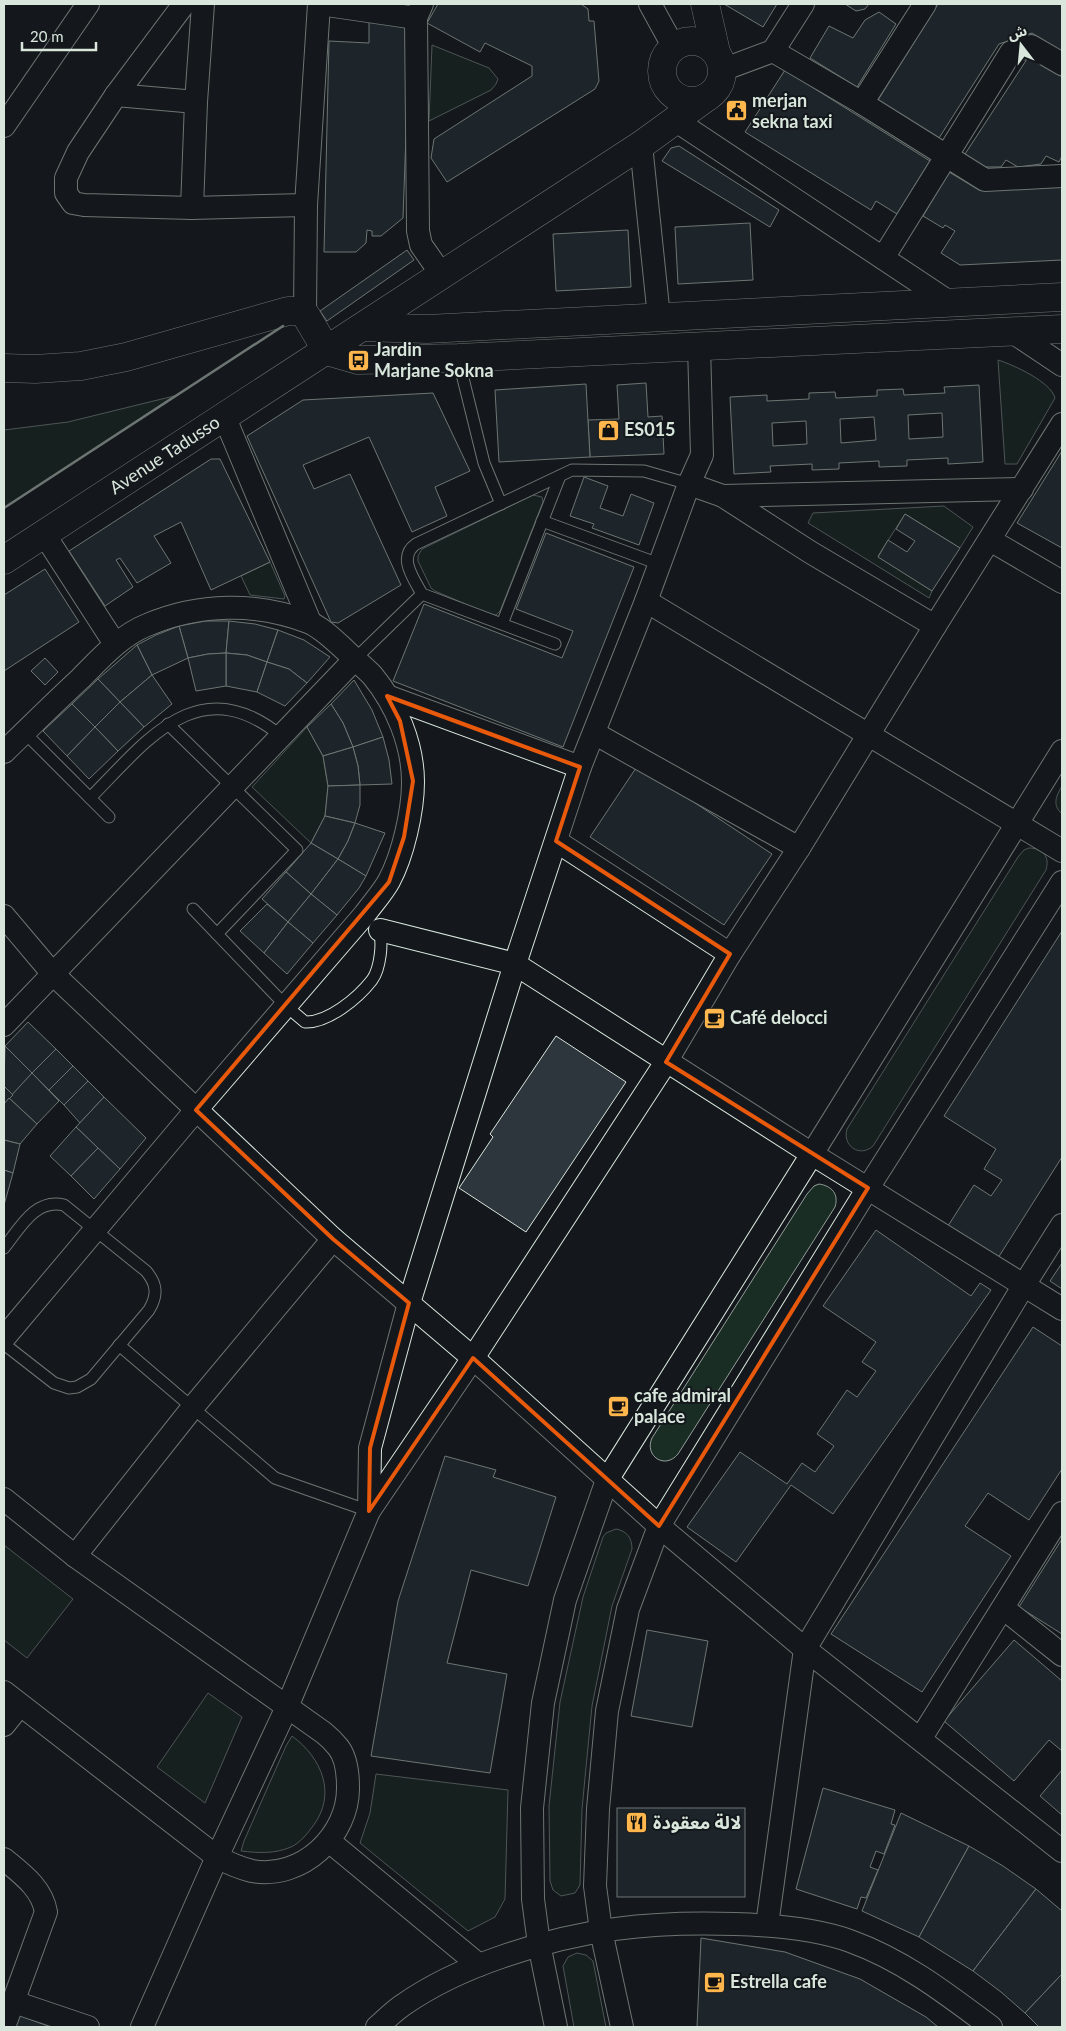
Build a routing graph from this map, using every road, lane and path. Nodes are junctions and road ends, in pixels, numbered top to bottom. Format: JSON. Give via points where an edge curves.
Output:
{"nodes":[{"id":1,"x":88,"y":4,"type":"edge"},
{"id":2,"x":184,"y":4,"type":"edge"},
{"id":3,"x":203,"y":4,"type":"edge"},
{"id":4,"x":320,"y":4,"type":"edge"},
{"id":5,"x":650,"y":4,"type":"edge"},
{"id":6,"x":700,"y":4,"type":"edge"},
{"id":7,"x":705,"y":4,"type":"edge"},
{"id":8,"x":803,"y":4,"type":"edge"},
{"id":9,"x":925,"y":4,"type":"edge"},
{"id":10,"x":419,"y":11,"type":"edge"},
{"id":11,"x":675,"y":45,"type":"junction"},
{"id":12,"x":774,"y":51,"type":"junction"},
{"id":13,"x":719,"y":61,"type":"junction"},
{"id":14,"x":1062,"y":64,"type":"edge"},
{"id":15,"x":663,"y":82,"type":"junction"},
{"id":16,"x":116,"y":95,"type":"junction"},
{"id":17,"x":708,"y":97,"type":"junction"},
{"id":18,"x":196,"y":102,"type":"junction"},
{"id":19,"x":862,"y":102,"type":"junction"},
{"id":20,"x":676,"y":120,"type":"junction"},
{"id":21,"x":4,"y":126,"type":"edge"},
{"id":22,"x":644,"y":142,"type":"junction"},
{"id":23,"x":945,"y":156,"type":"junction"},
{"id":24,"x":1062,"y":176,"type":"edge"},
{"id":25,"x":306,"y":205,"type":"junction"},
{"id":26,"x":192,"y":208,"type":"junction"},
{"id":27,"x":882,"y":258,"type":"junction"},
{"id":28,"x":442,"y":275,"type":"junction"},
{"id":29,"x":1062,"y":297,"type":"edge"},
{"id":30,"x":949,"y":302,"type":"junction"},
{"id":31,"x":305,"y":314,"type":"junction"},
{"id":32,"x":659,"y":317,"type":"junction"},
{"id":33,"x":364,"y":326,"type":"junction"},
{"id":34,"x":1062,"y":329,"type":"edge"},
{"id":35,"x":1011,"y":332,"type":"junction"},
{"id":36,"x":699,"y":346,"type":"junction"},
{"id":37,"x":327,"y":351,"type":"junction"},
{"id":38,"x":458,"y":358,"type":"junction"},
{"id":39,"x":1062,"y":365,"type":"edge"},
{"id":40,"x":4,"y":368,"type":"edge"},
{"id":41,"x":225,"y":418,"type":"junction"},
{"id":42,"x":1062,"y":424,"type":"edge"},
{"id":43,"x":560,"y":476,"type":"junction"},
{"id":44,"x":689,"y":484,"type":"junction"},
{"id":45,"x":1022,"y":488,"type":"junction"},
{"id":46,"x":723,"y":496,"type":"junction"},
{"id":47,"x":501,"y":504,"type":"junction"},
{"id":48,"x":542,"y":521,"type":"junction"},
{"id":49,"x":44,"y":534,"type":"junction"},
{"id":50,"x":990,"y":540,"type":"junction"},
{"id":51,"x":4,"y":560,"type":"edge"},
{"id":52,"x":659,"y":564,"type":"junction"},
{"id":53,"x":1062,"y":582,"type":"edge"},
{"id":54,"x":422,"y":594,"type":"junction"},
{"id":55,"x":646,"y":601,"type":"junction"},
{"id":56,"x":310,"y":622,"type":"junction"},
{"id":57,"x":502,"y":624,"type":"junction"},
{"id":58,"x":935,"y":626,"type":"junction"},
{"id":59,"x":116,"y":644,"type":"junction"},
{"id":60,"x":555,"y":644,"type":"dead end"},
{"id":61,"x":355,"y":659,"type":"junction"},
{"id":62,"x":387,"y":696,"type":"junction"},
{"id":63,"x":168,"y":724,"type":"junction"},
{"id":64,"x":24,"y":732,"type":"junction"},
{"id":65,"x":594,"y":733,"type":"junction"},
{"id":66,"x":868,"y":735,"type":"junction"},
{"id":67,"x":281,"y":736,"type":"junction"},
{"id":68,"x":1062,"y":751,"type":"edge"},
{"id":69,"x":4,"y":752,"type":"edge"},
{"id":70,"x":580,"y":767,"type":"junction"},
{"id":71,"x":233,"y":786,"type":"junction"},
{"id":72,"x":90,"y":798,"type":"junction"},
{"id":73,"x":109,"y":817,"type":"dead end"},
{"id":74,"x":1018,"y":823,"type":"junction"},
{"id":75,"x":556,"y":841,"type":"junction"},
{"id":76,"x":799,"y":848,"type":"junction"},
{"id":77,"x":1062,"y":851,"type":"edge"},
{"id":78,"x":1062,"y":882,"type":"edge"},
{"id":79,"x":193,"y":910,"type":"dead end"},
{"id":80,"x":4,"y":916,"type":"edge"},
{"id":81,"x":372,"y":922,"type":"junction"},
{"id":82,"x":217,"y":934,"type":"junction"},
{"id":83,"x":730,"y":954,"type":"junction"},
{"id":84,"x":515,"y":964,"type":"junction"},
{"id":85,"x":53,"y":974,"type":"junction"},
{"id":86,"x":286,"y":1006,"type":"junction"},
{"id":87,"x":4,"y":1025,"type":"edge"},
{"id":88,"x":666,"y":1062,"type":"junction"},
{"id":89,"x":196,"y":1110,"type":"junction"},
{"id":90,"x":812,"y":1154,"type":"junction"},
{"id":91,"x":868,"y":1188,"type":"junction"},
{"id":92,"x":1062,"y":1225,"type":"edge"},
{"id":93,"x":95,"y":1229,"type":"junction"},
{"id":94,"x":333,"y":1239,"type":"junction"},
{"id":95,"x":4,"y":1248,"type":"edge"},
{"id":96,"x":1024,"y":1285,"type":"junction"},
{"id":97,"x":409,"y":1303,"type":"junction"},
{"id":98,"x":1062,"y":1309,"type":"edge"},
{"id":99,"x":4,"y":1338,"type":"edge"},
{"id":100,"x":4,"y":1344,"type":"edge"},
{"id":101,"x":119,"y":1345,"type":"junction"},
{"id":102,"x":473,"y":1358,"type":"junction"},
{"id":103,"x":193,"y":1407,"type":"junction"},
{"id":104,"x":607,"y":1480,"type":"junction"},
{"id":105,"x":4,"y":1499,"type":"edge"},
{"id":106,"x":369,"y":1511,"type":"junction"},
{"id":107,"x":1062,"y":1514,"type":"edge"},
{"id":108,"x":658,"y":1526,"type":"junction"},
{"id":109,"x":76,"y":1556,"type":"junction"},
{"id":110,"x":1003,"y":1608,"type":"junction"},
{"id":111,"x":805,"y":1649,"type":"junction"},
{"id":112,"x":1062,"y":1655,"type":"edge"},
{"id":113,"x":12,"y":1698,"type":"edge"},
{"id":114,"x":287,"y":1707,"type":"junction"},
{"id":115,"x":4,"y":1725,"type":"edge"},
{"id":116,"x":921,"y":1738,"type":"junction"},
{"id":117,"x":329,"y":1841,"type":"junction"},
{"id":118,"x":1062,"y":1851,"type":"edge"},
{"id":119,"x":217,"y":1857,"type":"junction"},
{"id":120,"x":4,"y":1859,"type":"edge"},
{"id":121,"x":767,"y":1925,"type":"junction"},
{"id":122,"x":601,"y":1931,"type":"junction"},
{"id":123,"x":539,"y":1944,"type":"junction"},
{"id":124,"x":479,"y":1965,"type":"junction"},
{"id":125,"x":14,"y":2002,"type":"junction"},
{"id":126,"x":4,"y":2027,"type":"edge"},
{"id":127,"x":88,"y":2027,"type":"edge"},
{"id":128,"x":142,"y":2027,"type":"edge"},
{"id":129,"x":377,"y":2027,"type":"edge"},
{"id":130,"x":556,"y":2027,"type":"edge"},
{"id":131,"x":622,"y":2027,"type":"edge"},
{"id":132,"x":991,"y":2027,"type":"edge"}],
"edges":[{"from":1,"to":21,"type":"street"},
{"from":2,"to":16,"type":"street"},
{"from":3,"to":18,"type":"street"},
{"from":4,"to":10,"type":"street"},
{"from":4,"to":25,"type":"street"},
{"from":5,"to":11,"type":"street"},
{"from":6,"to":11,"type":"street"},
{"from":7,"to":13,"type":"street"},
{"from":8,"to":12,"type":"street"},
{"from":9,"to":19,"type":"street"},
{"from":10,"to":28,"type":"street","via":[[418,231],[421,246]]},
{"from":11,"to":13,"type":"street","via":[[700,41]]},
{"from":11,"to":15,"type":"street","via":[[662,62]]},
{"from":12,"to":13,"type":"street"},
{"from":12,"to":19,"type":"street"},
{"from":13,"to":17,"type":"street","via":[[721,80]]},
{"from":14,"to":23,"type":"street","via":[[1031,46],[1011,52]]},
{"from":15,"to":17,"type":"street","via":[[669,91],[687,101]]},
{"from":15,"to":22,"type":"street","via":[[660,112]]},
{"from":16,"to":18,"type":"street"},
{"from":16,"to":26,"type":"street","via":[[78,152],[66,178],[66,193],[73,203]]},
{"from":17,"to":20,"type":"street","name":"Avenue Tadusso"},
{"from":18,"to":26,"type":"street"},
{"from":19,"to":23,"type":"street"},
{"from":20,"to":22,"type":"street","name":"Avenue Tadusso"},
{"from":20,"to":27,"type":"street"},
{"from":22,"to":28,"type":"street","name":"Avenue Tadusso"},
{"from":22,"to":32,"type":"street"},
{"from":23,"to":24,"type":"street","via":[[985,180]]},
{"from":23,"to":27,"type":"street"},
{"from":25,"to":26,"type":"street"},
{"from":25,"to":31,"type":"street"},
{"from":27,"to":30,"type":"street"},
{"from":28,"to":33,"type":"street","name":"Avenue Tadusso"},
{"from":29,"to":30,"type":"street"},
{"from":30,"to":32,"type":"street"},
{"from":31,"to":37,"type":"street"},
{"from":31,"to":40,"type":"street","via":[[288,311],[126,357],[81,366]]},
{"from":32,"to":33,"type":"street","via":[[427,329]]},
{"from":33,"to":37,"type":"street","name":"Avenue Tadusso"},
{"from":34,"to":35,"type":"street"},
{"from":35,"to":36,"type":"street"},
{"from":35,"to":39,"type":"street"},
{"from":36,"to":38,"type":"street"},
{"from":36,"to":44,"type":"street","via":[[702,455]]},
{"from":37,"to":38,"type":"street","via":[[358,360]]},
{"from":37,"to":41,"type":"street","name":"Avenue Tadusso"},
{"from":38,"to":47,"type":"lane","via":[[484,463]]},
{"from":41,"to":49,"type":"street","name":"Avenue Tadusso"},
{"from":41,"to":56,"type":"street"},
{"from":42,"to":45,"type":"street"},
{"from":43,"to":44,"type":"lane","via":[[572,470],[644,471]]},
{"from":43,"to":47,"type":"lane"},
{"from":43,"to":48,"type":"lane"},
{"from":44,"to":46,"type":"street"},
{"from":44,"to":52,"type":"street"},
{"from":45,"to":46,"type":"street"},
{"from":45,"to":50,"type":"street"},
{"from":46,"to":58,"type":"street"},
{"from":47,"to":54,"type":"lane","via":[[411,547],[406,561]]},
{"from":48,"to":52,"type":"lane"},
{"from":48,"to":57,"type":"lane"},
{"from":49,"to":51,"type":"street","name":"Avenue Tadusso"},
{"from":49,"to":59,"type":"street"},
{"from":50,"to":53,"type":"street"},
{"from":50,"to":58,"type":"street"},
{"from":52,"to":55,"type":"street"},
{"from":54,"to":57,"type":"lane"},
{"from":54,"to":61,"type":"lane"},
{"from":55,"to":65,"type":"street"},
{"from":55,"to":66,"type":"street"},
{"from":56,"to":59,"type":"street","via":[[264,609],[225,607],[180,613],[145,625]]},
{"from":56,"to":61,"type":"street"},
{"from":57,"to":60,"type":"lane"},
{"from":58,"to":66,"type":"street"},
{"from":59,"to":64,"type":"street"},
{"from":61,"to":62,"type":"street"},
{"from":61,"to":67,"type":"street"},
{"from":62,"to":70,"type":"street"},
{"from":62,"to":81,"type":"street","via":[[400,721],[408,747],[413,781],[412,803],[396,865]]},
{"from":63,"to":67,"type":"lane","via":[[200,711],[228,710],[255,717]]},
{"from":63,"to":71,"type":"lane"},
{"from":63,"to":72,"type":"lane"},
{"from":64,"to":69,"type":"street"},
{"from":64,"to":72,"type":"lane"},
{"from":65,"to":70,"type":"street"},
{"from":65,"to":76,"type":"street"},
{"from":66,"to":74,"type":"street"},
{"from":66,"to":76,"type":"street"},
{"from":67,"to":71,"type":"street"},
{"from":68,"to":74,"type":"street"},
{"from":70,"to":75,"type":"street"},
{"from":71,"to":82,"type":"lane","via":[[297,850]]},
{"from":71,"to":85,"type":"street"},
{"from":72,"to":73,"type":"lane"},
{"from":74,"to":77,"type":"street"},
{"from":74,"to":90,"type":"street"},
{"from":75,"to":83,"type":"street"},
{"from":75,"to":84,"type":"street"},
{"from":76,"to":83,"type":"street"},
{"from":78,"to":91,"type":"street"},
{"from":79,"to":82,"type":"lane"},
{"from":80,"to":85,"type":"street"},
{"from":81,"to":84,"type":"street"},
{"from":81,"to":86,"type":"street"},
{"from":81,"to":86,"type":"lane","via":[[380,959],[373,979],[345,1006],[313,1023],[305,1022]]},
{"from":82,"to":86,"type":"lane"},
{"from":83,"to":88,"type":"street"},
{"from":84,"to":88,"type":"street"},
{"from":84,"to":97,"type":"street"},
{"from":85,"to":87,"type":"street"},
{"from":85,"to":89,"type":"street"},
{"from":86,"to":89,"type":"street"},
{"from":88,"to":90,"type":"street"},
{"from":88,"to":102,"type":"street"},
{"from":89,"to":93,"type":"street"},
{"from":89,"to":94,"type":"street"},
{"from":90,"to":91,"type":"street"},
{"from":90,"to":104,"type":"street"},
{"from":91,"to":96,"type":"street"},
{"from":91,"to":108,"type":"street"},
{"from":92,"to":96,"type":"street"},
{"from":93,"to":95,"type":"lane","via":[[64,1205],[47,1204],[32,1213]]},
{"from":93,"to":99,"type":"street"},
{"from":93,"to":101,"type":"lane","via":[[146,1271],[155,1285],[153,1302]]},
{"from":94,"to":97,"type":"street"},
{"from":94,"to":103,"type":"street"},
{"from":96,"to":98,"type":"street"},
{"from":96,"to":111,"type":"street"},
{"from":97,"to":102,"type":"street"},
{"from":97,"to":106,"type":"street","via":[[370,1448]]},
{"from":100,"to":101,"type":"lane","via":[[54,1383],[69,1388],[91,1379]]},
{"from":101,"to":103,"type":"lane"},
{"from":102,"to":104,"type":"street"},
{"from":102,"to":106,"type":"street"},
{"from":103,"to":106,"type":"lane","via":[[275,1478]]},
{"from":103,"to":109,"type":"street"},
{"from":104,"to":108,"type":"street"},
{"from":104,"to":123,"type":"street","via":[[565,1600],[543,1703],[532,1808],[532,1899]]},
{"from":105,"to":109,"type":"street"},
{"from":106,"to":114,"type":"street"},
{"from":107,"to":110,"type":"street"},
{"from":108,"to":111,"type":"street"},
{"from":108,"to":122,"type":"street","via":[[628,1610],[607,1711],[595,1886]]},
{"from":109,"to":114,"type":"street"},
{"from":110,"to":112,"type":"street"},
{"from":110,"to":116,"type":"street"},
{"from":111,"to":116,"type":"street"},
{"from":111,"to":121,"type":"street"},
{"from":113,"to":115,"type":"street"},
{"from":113,"to":119,"type":"street"},
{"from":114,"to":117,"type":"street","via":[[339,1747],[348,1772],[346,1806],[341,1823]]},
{"from":114,"to":119,"type":"street"},
{"from":116,"to":118,"type":"street"},
{"from":117,"to":119,"type":"street","via":[[306,1861],[280,1870],[254,1871],[228,1864]]},
{"from":117,"to":124,"type":"street"},
{"from":119,"to":128,"type":"street"},
{"from":120,"to":125,"type":"street","via":[[38,1891],[46,1912]]},
{"from":121,"to":122,"type":"street","via":[[662,1924]]},
{"from":121,"to":132,"type":"street","via":[[849,1940],[896,1961]]},
{"from":122,"to":123,"type":"street"},
{"from":122,"to":131,"type":"street"},
{"from":123,"to":124,"type":"street"},
{"from":123,"to":130,"type":"street"},
{"from":124,"to":129,"type":"street","via":[[425,1990]]},
{"from":125,"to":126,"type":"street"},
{"from":125,"to":127,"type":"street"}]}
